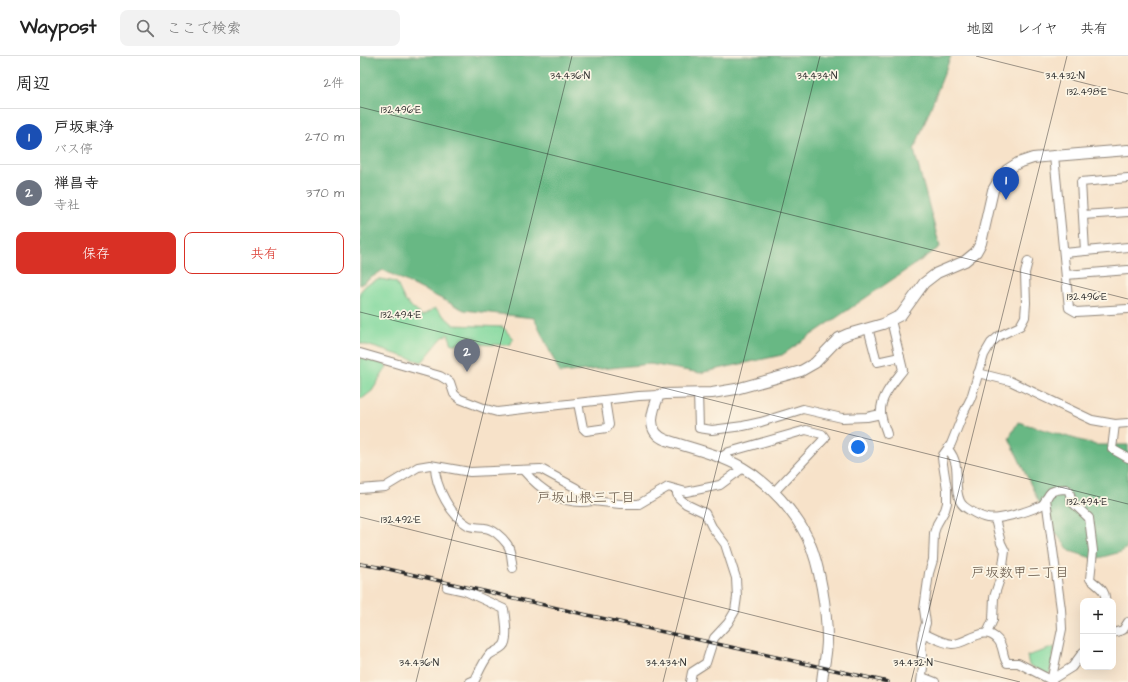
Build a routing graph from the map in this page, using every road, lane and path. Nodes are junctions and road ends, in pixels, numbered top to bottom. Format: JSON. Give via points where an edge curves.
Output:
{"nodes":[{"id":1,"x":1128,"y":150,"type":"edge"},
{"id":2,"x":1054,"y":156,"type":"junction"},
{"id":3,"x":1128,"y":178,"type":"edge"},
{"id":4,"x":1128,"y":212,"type":"edge"},
{"id":5,"x":1083,"y":215,"type":"junction"},
{"id":6,"x":1128,"y":247,"type":"edge"},
{"id":7,"x":1085,"y":251,"type":"junction"},
{"id":8,"x":1064,"y":253,"type":"junction"},
{"id":9,"x":1028,"y":261,"type":"dead end"},
{"id":10,"x":1128,"y":270,"type":"edge"},
{"id":11,"x":1066,"y":275,"type":"junction"},
{"id":12,"x":1128,"y":308,"type":"edge"},
{"id":13,"x":891,"y":320,"type":"junction"},
{"id":14,"x":868,"y":328,"type":"junction"},
{"id":15,"x":360,"y":353,"type":"edge"},
{"id":16,"x":900,"y":357,"type":"junction"},
{"id":17,"x":978,"y":373,"type":"junction"},
{"id":18,"x":698,"y":393,"type":"junction"},
{"id":19,"x":659,"y":395,"type":"junction"},
{"id":20,"x":605,"y":400,"type":"junction"},
{"id":21,"x":578,"y":403,"type":"junction"},
{"id":22,"x":881,"y":414,"type":"junction"},
{"id":23,"x":1128,"y":423,"type":"edge"},
{"id":24,"x":1115,"y":424,"type":"junction"},
{"id":25,"x":887,"y":434,"type":"dead end"},
{"id":26,"x":948,"y":448,"type":"junction"},
{"id":27,"x":720,"y":458,"type":"junction"},
{"id":28,"x":1128,"y":458,"type":"edge"},
{"id":29,"x":435,"y":466,"type":"junction"},
{"id":30,"x":743,"y":468,"type":"junction"},
{"id":31,"x":523,"y":470,"type":"junction"},
{"id":32,"x":360,"y":489,"type":"edge"},
{"id":33,"x":677,"y":490,"type":"junction"},
{"id":34,"x":774,"y":492,"type":"junction"},
{"id":35,"x":1046,"y":499,"type":"junction"},
{"id":36,"x":593,"y":501,"type":"junction"},
{"id":37,"x":995,"y":519,"type":"junction"},
{"id":38,"x":513,"y":568,"type":"dead end"},
{"id":39,"x":447,"y":587,"type":"dead end"},
{"id":40,"x":1106,"y":598,"type":"edge"},
{"id":41,"x":1128,"y":622,"type":"edge"},
{"id":42,"x":1116,"y":632,"type":"edge"},
{"id":43,"x":923,"y":633,"type":"junction"},
{"id":44,"x":987,"y":634,"type":"junction"},
{"id":45,"x":1080,"y":656,"type":"edge"},
{"id":46,"x":922,"y":680,"type":"edge"},
{"id":47,"x":1051,"y":681,"type":"edge"},
{"id":48,"x":470,"y":682,"type":"edge"},
{"id":49,"x":690,"y":682,"type":"edge"},
{"id":50,"x":822,"y":682,"type":"edge"},
{"id":51,"x":934,"y":682,"type":"edge"}],
"edges":[{"from":1,"to":2,"type":"street"},
{"from":2,"to":8,"type":"street"},
{"from":2,"to":13,"type":"street","via":[[1034,158],[1007,170],[993,190],[982,238],[976,252],[965,261],[937,273],[924,283],[901,315]]},
{"from":3,"to":5,"type":"street","via":[[1081,182]]},
{"from":4,"to":5,"type":"street"},
{"from":5,"to":7,"type":"street"},
{"from":6,"to":7,"type":"street"},
{"from":7,"to":8,"type":"street"},
{"from":8,"to":11,"type":"street"},
{"from":9,"to":17,"type":"street","via":[[1025,273],[1026,304],[1020,326],[999,336],[991,344]]},
{"from":10,"to":11,"type":"street"},
{"from":11,"to":12,"type":"street","via":[[1069,308],[1076,312]]},
{"from":13,"to":14,"type":"street"},
{"from":13,"to":16,"type":"street"},
{"from":14,"to":16,"type":"street","via":[[877,362]]},
{"from":14,"to":18,"type":"street","via":[[839,338],[815,363],[801,371],[736,389]]},
{"from":15,"to":21,"type":"street","via":[[440,376],[450,382],[454,394],[460,399],[497,412]]},
{"from":16,"to":22,"type":"street","via":[[903,370],[882,403]]},
{"from":17,"to":24,"type":"street","via":[[1010,381],[1092,420]]},
{"from":17,"to":26,"type":"street","via":[[971,398]]},
{"from":18,"to":19,"type":"street"},
{"from":18,"to":22,"type":"street","via":[[699,428],[712,430],[761,422],[803,409],[842,418]]},
{"from":19,"to":20,"type":"street"},
{"from":19,"to":27,"type":"street","via":[[652,418],[657,435]]},
{"from":20,"to":21,"type":"street"},
{"from":20,"to":21,"type":"street","via":[[609,424],[607,428],[586,431],[583,428]]},
{"from":22,"to":25,"type":"street"},
{"from":23,"to":24,"type":"street"},
{"from":24,"to":28,"type":"street","via":[[1112,449]]},
{"from":26,"to":37,"type":"street","via":[[957,465],[959,500],[963,506],[980,516]]},
{"from":26,"to":43,"type":"street","via":[[942,458],[948,489],[947,503],[934,533]]},
{"from":27,"to":30,"type":"street"},
{"from":27,"to":34,"type":"street","via":[[729,452],[806,430],[822,434],[825,438]]},
{"from":29,"to":31,"type":"street","via":[[470,472]]},
{"from":29,"to":32,"type":"street","via":[[418,467],[386,487]]},
{"from":29,"to":38,"type":"street","via":[[435,474],[452,511],[468,525],[485,528],[500,536],[510,550]]},
{"from":30,"to":33,"type":"street","via":[[720,484],[686,492]]},
{"from":30,"to":34,"type":"street"},
{"from":31,"to":36,"type":"street","via":[[541,469],[576,488]]},
{"from":31,"to":36,"type":"street","via":[[549,494],[564,500]]},
{"from":33,"to":36,"type":"street","via":[[668,487],[639,504]]},
{"from":33,"to":49,"type":"street","via":[[677,495],[682,501],[705,513],[716,533],[726,544],[736,578],[735,611],[714,638],[706,663],[692,672]]},
{"from":34,"to":50,"type":"street","via":[[794,516],[808,539],[819,573],[827,640]]},
{"from":35,"to":37,"type":"street","via":[[1042,506]]},
{"from":35,"to":40,"type":"street","via":[[1053,491],[1066,489],[1072,502],[1089,518],[1093,551],[1090,580],[1103,590]]},
{"from":35,"to":47,"type":"street","via":[[1062,629]]},
{"from":37,"to":44,"type":"street","via":[[1005,552],[994,598],[993,620]]},
{"from":39,"to":48,"type":"street","via":[[465,591],[504,609],[505,644],[490,655],[475,680]]},
{"from":41,"to":42,"type":"street","via":[[1123,630]]},
{"from":43,"to":44,"type":"street","via":[[954,644],[976,635]]},
{"from":43,"to":46,"type":"street"},
{"from":44,"to":47,"type":"street","via":[[997,639],[1007,663],[1018,663]]},
{"from":45,"to":47,"type":"street","via":[[1072,667]]},
{"from":46,"to":51,"type":"street"}]}
